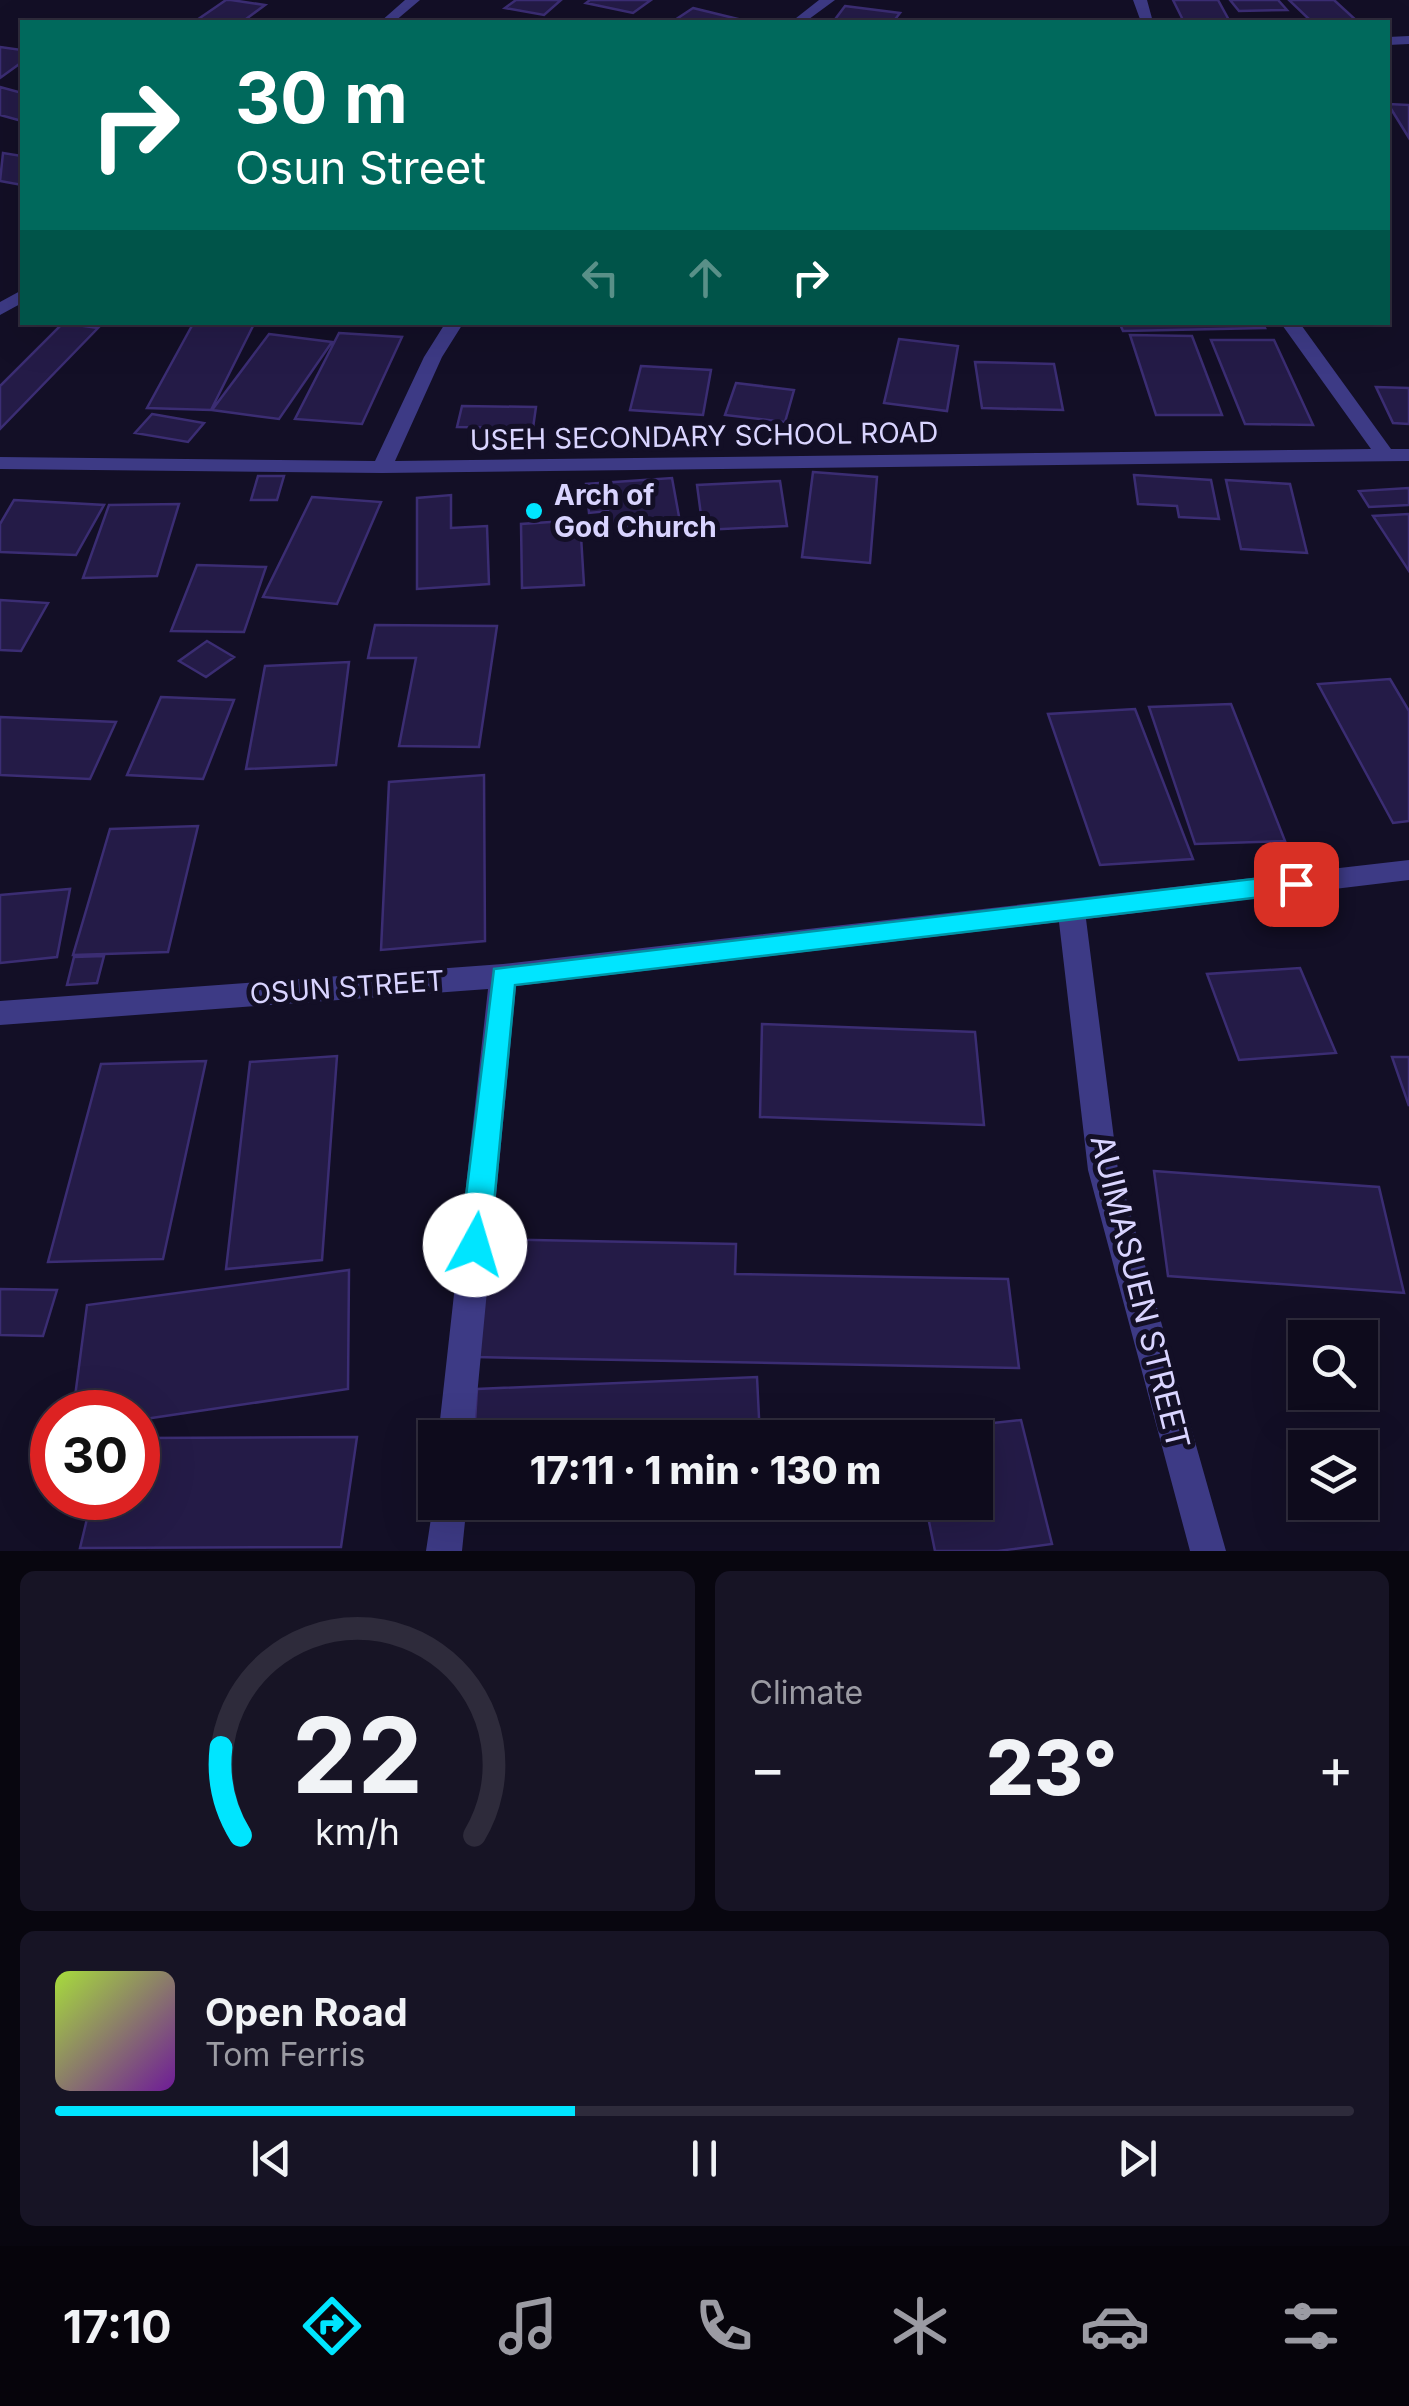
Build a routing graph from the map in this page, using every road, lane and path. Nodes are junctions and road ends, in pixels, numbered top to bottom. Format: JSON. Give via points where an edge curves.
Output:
{"nodes":[{"id":1,"x":413,"y":0,"type":"edge"},
{"id":2,"x":828,"y":0,"type":"edge"},
{"id":3,"x":388,"y":20,"type":"edge"},
{"id":4,"x":801,"y":20,"type":"edge"},
{"id":5,"x":453,"y":325,"type":"edge"},
{"id":6,"x":1291,"y":325,"type":"edge"},
{"id":7,"x":1409,"y":455,"type":"edge"},
{"id":8,"x":1386,"y":456,"type":"junction"},
{"id":9,"x":0,"y":463,"type":"edge"},
{"id":10,"x":382,"y":467,"type":"junction"},
{"id":11,"x":1409,"y":870,"type":"edge"},
{"id":12,"x":1071,"y":911,"type":"junction"},
{"id":13,"x":503,"y":976,"type":"junction"},
{"id":14,"x":0,"y":1012,"type":"edge"},
{"id":15,"x":457,"y":1420,"type":"edge"},
{"id":16,"x":447,"y":1520,"type":"edge"},
{"id":17,"x":444,"y":1551,"type":"edge"},
{"id":18,"x":1208,"y":1551,"type":"edge"}],
"edges":[{"from":1,"to":3,"type":"street"},
{"from":2,"to":4,"type":"street"},
{"from":5,"to":10,"type":"street"},
{"from":6,"to":8,"type":"street"},
{"from":7,"to":8,"type":"street","name":"USEH SECONDARY SCHOOL ROAD"},
{"from":8,"to":10,"type":"street","name":"USEH SECONDARY SCHOOL ROAD"},
{"from":9,"to":10,"type":"street","name":"USEH SECONDARY SCHOOL ROAD"},
{"from":11,"to":12,"type":"street","name":"OSUN STREET"},
{"from":12,"to":13,"type":"street","name":"OSUN STREET"},
{"from":12,"to":18,"type":"street","name":"AUIMASUEN STREET","via":[[1103,1170]]},
{"from":13,"to":14,"type":"street","name":"OSUN STREET"},
{"from":13,"to":15,"type":"street"},
{"from":16,"to":17,"type":"street"}]}
